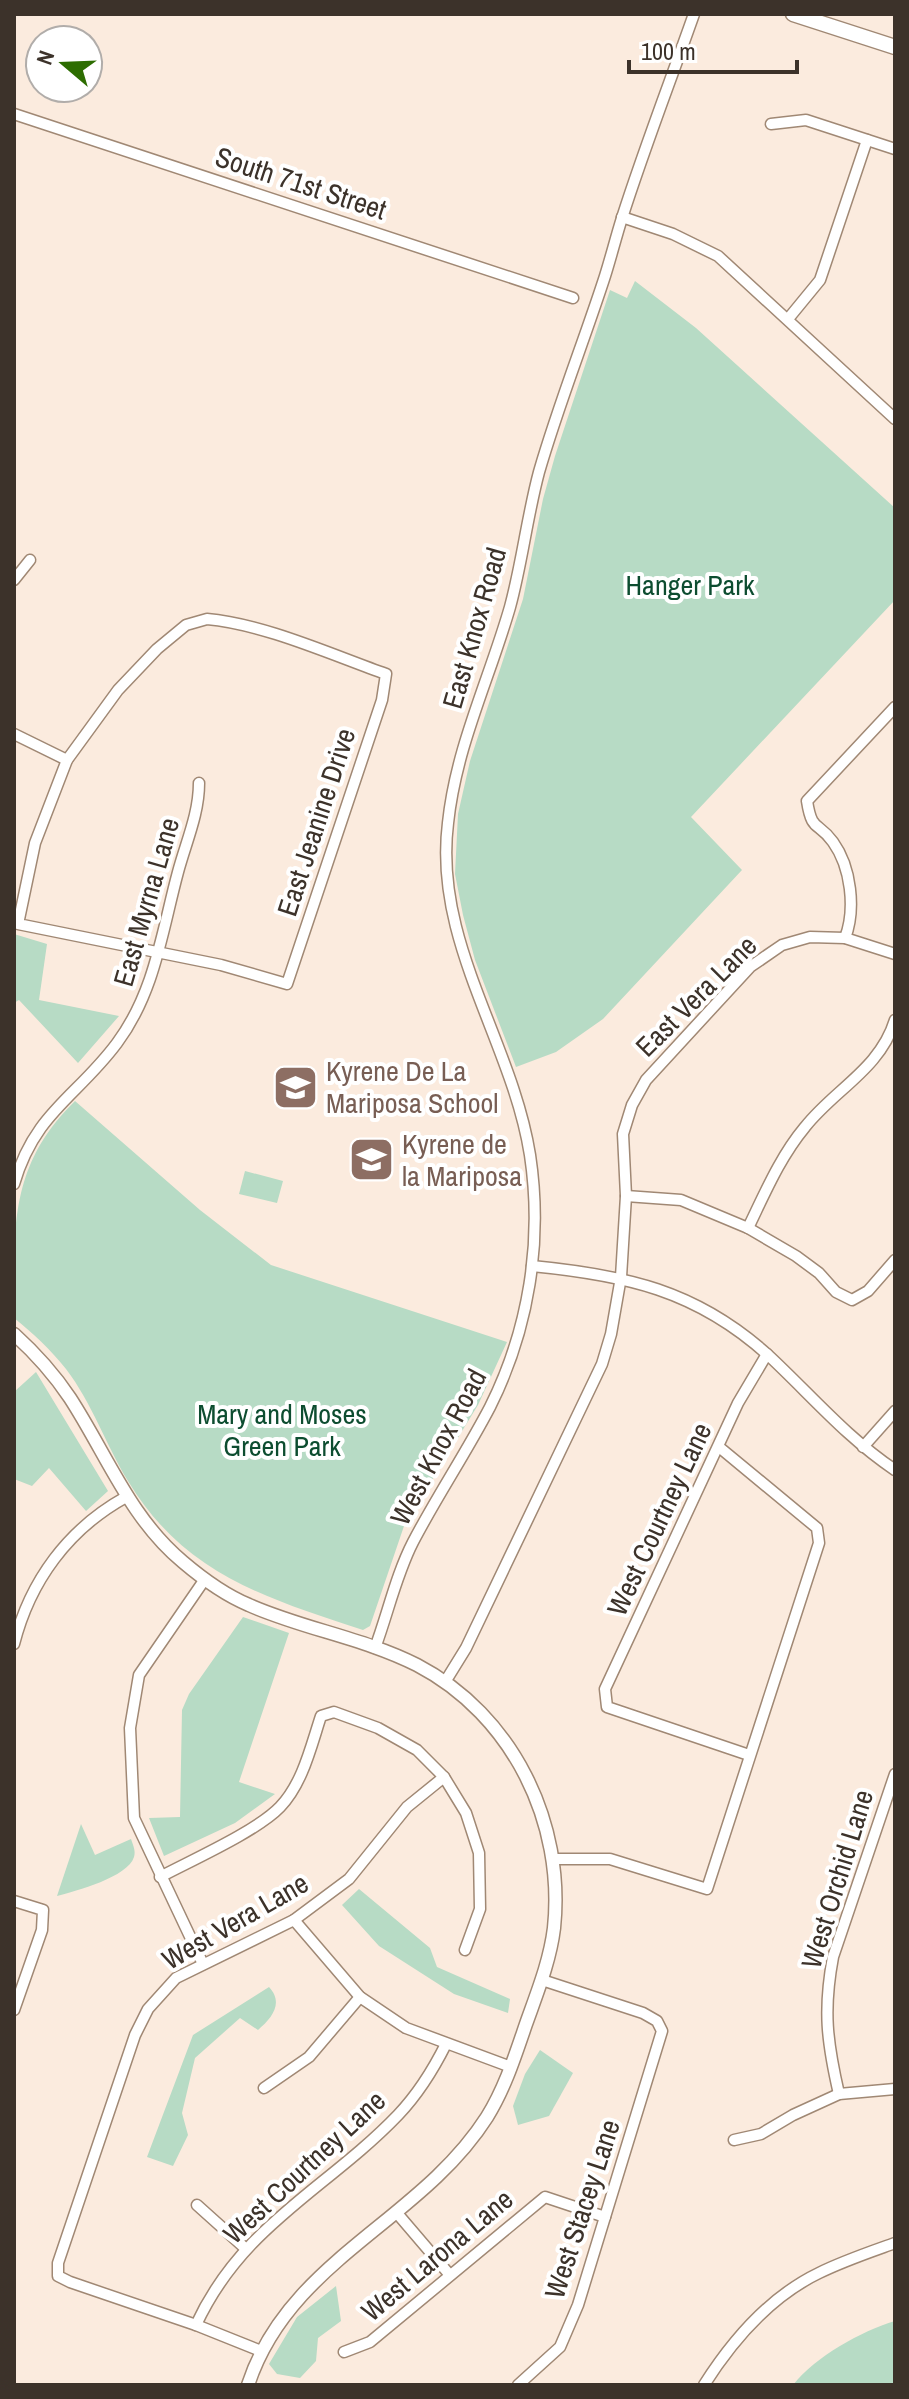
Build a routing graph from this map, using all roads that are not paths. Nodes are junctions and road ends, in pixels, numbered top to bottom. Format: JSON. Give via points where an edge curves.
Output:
{"nodes":[{"id":1,"x":694,"y":14,"type":"edge"},
{"id":2,"x":793,"y":14,"type":"edge"},
{"id":3,"x":895,"y":47,"type":"edge"},
{"id":4,"x":14,"y":114,"type":"edge"},
{"id":5,"x":771,"y":124,"type":"dead end"},
{"id":6,"x":867,"y":140,"type":"junction"},
{"id":7,"x":895,"y":149,"type":"edge"},
{"id":8,"x":622,"y":217,"type":"junction"},
{"id":9,"x":573,"y":298,"type":"dead end"},
{"id":10,"x":788,"y":319,"type":"junction"},
{"id":11,"x":894,"y":415,"type":"edge"},
{"id":12,"x":30,"y":560,"type":"dead end"},
{"id":13,"x":14,"y":580,"type":"edge"},
{"id":14,"x":895,"y":707,"type":"edge"},
{"id":15,"x":14,"y":734,"type":"edge"},
{"id":16,"x":67,"y":760,"type":"junction"},
{"id":17,"x":199,"y":783,"type":"dead end"},
{"id":18,"x":845,"y":938,"type":"junction"},
{"id":19,"x":159,"y":951,"type":"junction"},
{"id":20,"x":895,"y":954,"type":"edge"},
{"id":21,"x":895,"y":1020,"type":"edge"},
{"id":22,"x":14,"y":1184,"type":"edge"},
{"id":23,"x":626,"y":1196,"type":"junction"},
{"id":24,"x":748,"y":1228,"type":"junction"},
{"id":25,"x":895,"y":1260,"type":"edge"},
{"id":26,"x":532,"y":1266,"type":"junction"},
{"id":27,"x":621,"y":1277,"type":"junction"},
{"id":28,"x":14,"y":1334,"type":"edge"},
{"id":29,"x":767,"y":1354,"type":"junction"},
{"id":30,"x":895,"y":1411,"type":"edge"},
{"id":31,"x":719,"y":1447,"type":"junction"},
{"id":32,"x":863,"y":1447,"type":"junction"},
{"id":33,"x":895,"y":1470,"type":"edge"},
{"id":34,"x":126,"y":1497,"type":"junction"},
{"id":35,"x":205,"y":1579,"type":"junction"},
{"id":36,"x":14,"y":1644,"type":"edge"},
{"id":37,"x":375,"y":1648,"type":"junction"},
{"id":38,"x":445,"y":1682,"type":"junction"},
{"id":39,"x":749,"y":1755,"type":"junction"},
{"id":40,"x":895,"y":1774,"type":"edge"},
{"id":41,"x":444,"y":1777,"type":"junction"},
{"id":42,"x":554,"y":1859,"type":"junction"},
{"id":43,"x":160,"y":1877,"type":"junction"},
{"id":44,"x":14,"y":1901,"type":"edge"},
{"id":45,"x":294,"y":1920,"type":"junction"},
{"id":46,"x":465,"y":1950,"type":"dead end"},
{"id":47,"x":203,"y":1964,"type":"junction"},
{"id":48,"x":542,"y":1980,"type":"junction"},
{"id":49,"x":360,"y":1997,"type":"junction"},
{"id":50,"x":14,"y":2010,"type":"edge"},
{"id":51,"x":446,"y":2044,"type":"junction"},
{"id":52,"x":511,"y":2067,"type":"junction"},
{"id":53,"x":264,"y":2088,"type":"dead end"},
{"id":54,"x":895,"y":2089,"type":"edge"},
{"id":55,"x":839,"y":2094,"type":"junction"},
{"id":56,"x":734,"y":2140,"type":"dead end"},
{"id":57,"x":197,"y":2205,"type":"dead end"},
{"id":58,"x":396,"y":2212,"type":"junction"},
{"id":59,"x":605,"y":2217,"type":"junction"},
{"id":60,"x":895,"y":2243,"type":"edge"},
{"id":61,"x":246,"y":2249,"type":"junction"},
{"id":62,"x":449,"y":2274,"type":"junction"},
{"id":63,"x":196,"y":2325,"type":"junction"},
{"id":64,"x":261,"y":2351,"type":"junction"},
{"id":65,"x":344,"y":2352,"type":"dead end"},
{"id":66,"x":248,"y":2385,"type":"edge"},
{"id":67,"x":518,"y":2385,"type":"edge"},
{"id":68,"x":704,"y":2385,"type":"edge"}],
"edges":[{"from":1,"to":8,"type":"street","name":"East Knox Road"},
{"from":2,"to":3,"type":"main road"},
{"from":4,"to":9,"type":"street","name":"South 71st Street"},
{"from":5,"to":6,"type":"street","via":[[806,120]]},
{"from":6,"to":7,"type":"street"},
{"from":6,"to":10,"type":"street","via":[[820,280]]},
{"from":8,"to":10,"type":"street","via":[[718,256]]},
{"from":8,"to":26,"type":"street","name":"East Knox Road","via":[[540,470],[510,608],[458,763],[447,824],[446,871],[455,928],[527,1140],[535,1204]]},
{"from":10,"to":11,"type":"street"},
{"from":12,"to":13,"type":"street"},
{"from":14,"to":18,"type":"street","via":[[807,801],[810,821],[833,841],[845,868],[852,902]]},
{"from":15,"to":16,"type":"street"},
{"from":16,"to":19,"type":"street","via":[[35,843],[18,924]]},
{"from":16,"to":19,"type":"street","name":"East Jeanine Drive","via":[[118,690],[186,625],[207,619],[229,621],[386,674],[382,700],[287,984]]},
{"from":17,"to":19,"type":"street","name":"East Myrna Lane","via":[[199,806]]},
{"from":18,"to":20,"type":"street","name":"East Vera Lane"},
{"from":18,"to":23,"type":"street","name":"East Vera Lane","via":[[810,937],[782,945],[750,967],[646,1080],[623,1134]]},
{"from":19,"to":22,"type":"street","name":"East Myrna Lane","via":[[129,1026],[37,1131]]},
{"from":21,"to":24,"type":"street","via":[[875,1059],[806,1125],[777,1168]]},
{"from":23,"to":24,"type":"street","via":[[681,1200]]},
{"from":23,"to":27,"type":"street","name":"East Vera Lane"},
{"from":24,"to":25,"type":"street","via":[[796,1256],[852,1300],[868,1291]]},
{"from":26,"to":27,"type":"street"},
{"from":26,"to":37,"type":"street","name":"West Knox Road","via":[[516,1345],[500,1385],[413,1543]]},
{"from":27,"to":29,"type":"street","via":[[696,1304]]},
{"from":27,"to":38,"type":"street","via":[[611,1334],[594,1385]]},
{"from":28,"to":34,"type":"street","via":[[68,1395]]},
{"from":29,"to":31,"type":"street","name":"West Courtney Lane"},
{"from":29,"to":32,"type":"street"},
{"from":30,"to":32,"type":"street"},
{"from":31,"to":39,"type":"street","via":[[817,1528],[819,1543]]},
{"from":31,"to":39,"type":"street","name":"West Courtney Lane","via":[[605,1689],[607,1707]]},
{"from":32,"to":33,"type":"street"},
{"from":34,"to":35,"type":"street","via":[[162,1542]]},
{"from":34,"to":36,"type":"street","via":[[73,1534],[56,1556],[36,1584]]},
{"from":35,"to":37,"type":"street","via":[[248,1605]]},
{"from":35,"to":43,"type":"street","via":[[139,1675],[130,1728],[134,1818]]},
{"from":37,"to":38,"type":"street"},
{"from":38,"to":42,"type":"street","via":[[512,1750],[541,1810]]},
{"from":39,"to":42,"type":"street","via":[[707,1889],[624,1862]]},
{"from":40,"to":55,"type":"street","name":"West Orchid Lane","via":[[828,1985],[829,2052]]},
{"from":41,"to":43,"type":"street","via":[[417,1750],[378,1728],[334,1712],[321,1716],[308,1760],[280,1807]]},
{"from":41,"to":45,"type":"street","name":"West Vera Lane","via":[[407,1807],[349,1879]]},
{"from":41,"to":46,"type":"street","via":[[466,1813],[479,1853],[480,1909]]},
{"from":42,"to":48,"type":"street","via":[[553,1932]]},
{"from":43,"to":47,"type":"street"},
{"from":44,"to":50,"type":"street","via":[[43,1910],[42,1930]]},
{"from":45,"to":47,"type":"street","name":"West Vera Lane"},
{"from":45,"to":49,"type":"street"},
{"from":47,"to":63,"type":"street","name":"West Vera Lane","via":[[176,1978],[148,2009],[135,2035],[58,2263],[58,2276],[70,2282]]},
{"from":48,"to":52,"type":"street"},
{"from":48,"to":59,"type":"street","name":"West Stacey Lane","via":[[643,2013],[662,2031]]},
{"from":49,"to":51,"type":"street","via":[[406,2028]]},
{"from":49,"to":53,"type":"street","via":[[309,2057]]},
{"from":51,"to":52,"type":"street"},
{"from":51,"to":61,"type":"street","name":"West Courtney Lane","via":[[399,2114]]},
{"from":52,"to":58,"type":"street","via":[[491,2111],[461,2153]]},
{"from":54,"to":55,"type":"street"},
{"from":55,"to":56,"type":"street","via":[[761,2134]]},
{"from":57,"to":61,"type":"street"},
{"from":58,"to":62,"type":"street"},
{"from":58,"to":64,"type":"street","via":[[305,2290]]},
{"from":59,"to":62,"type":"street","name":"West Larona Lane","via":[[545,2197]]},
{"from":59,"to":67,"type":"street","name":"West Stacey Lane","via":[[560,2347]]},
{"from":60,"to":68,"type":"street","via":[[818,2273],[783,2295],[724,2354]]},
{"from":61,"to":63,"type":"street","name":"West Courtney Lane"},
{"from":62,"to":65,"type":"street","name":"West Larona Lane","via":[[370,2342]]},
{"from":63,"to":64,"type":"street"},
{"from":64,"to":66,"type":"street"}]}
